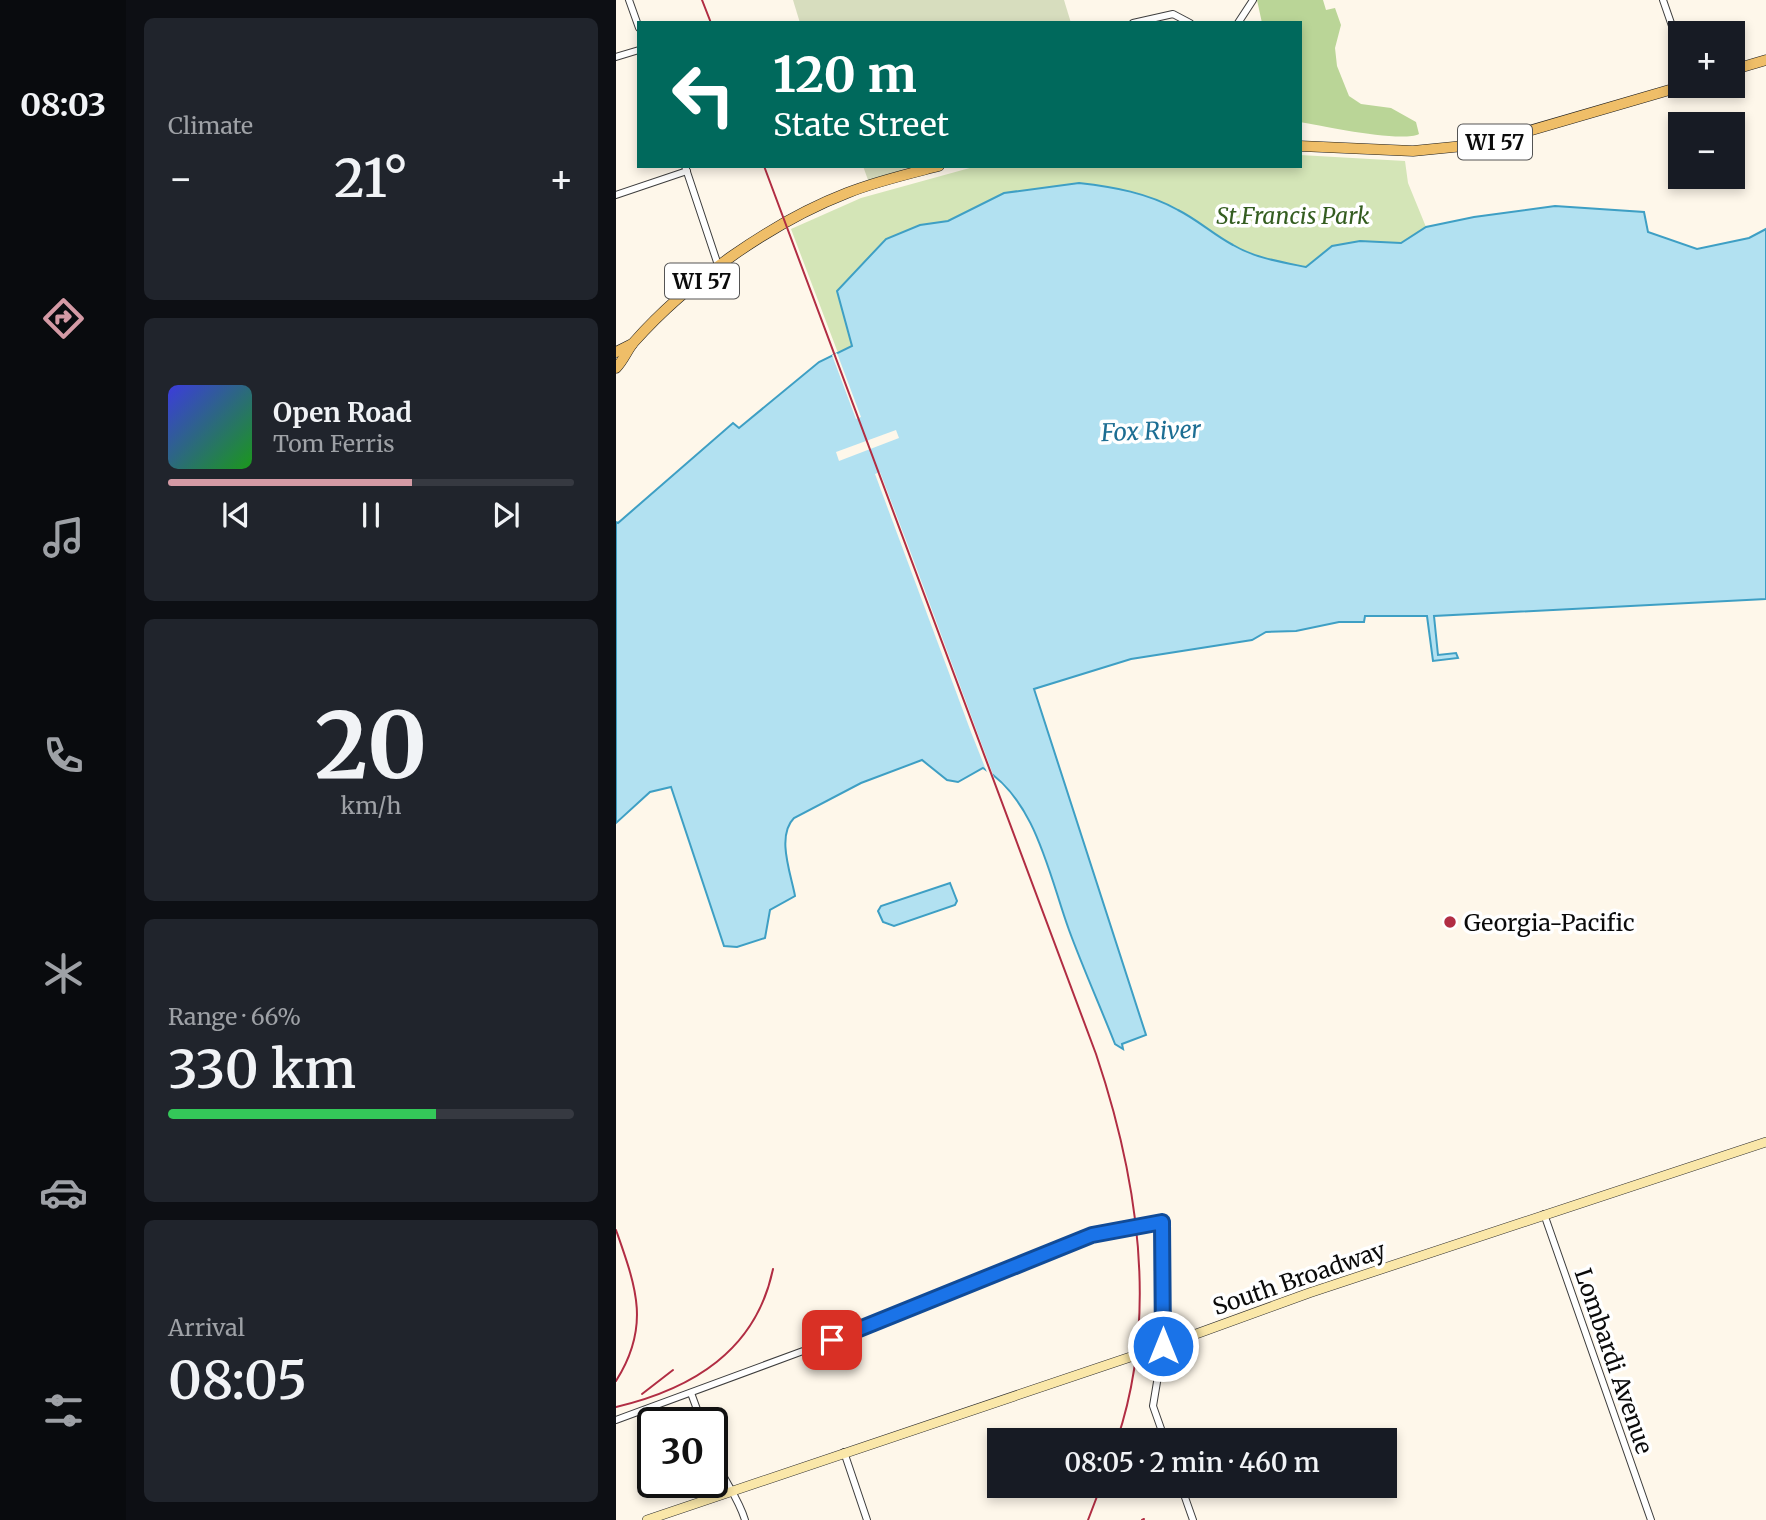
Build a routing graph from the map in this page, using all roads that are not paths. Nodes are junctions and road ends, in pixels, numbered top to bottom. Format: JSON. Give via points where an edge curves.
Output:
{"nodes":[{"id":1,"x":629,"y":0,"type":"edge"},
{"id":2,"x":1253,"y":0,"type":"edge"},
{"id":3,"x":1663,"y":0,"type":"edge"},
{"id":4,"x":1142,"y":21,"type":"edge"},
{"id":5,"x":1186,"y":21,"type":"edge"},
{"id":6,"x":1239,"y":21,"type":"edge"},
{"id":7,"x":1670,"y":21,"type":"edge"},
{"id":8,"x":637,"y":22,"type":"edge"},
{"id":9,"x":637,"y":51,"type":"edge"},
{"id":10,"x":616,"y":58,"type":"edge"},
{"id":11,"x":1766,"y":60,"type":"edge"},
{"id":12,"x":1745,"y":67,"type":"edge"},
{"id":13,"x":1668,"y":91,"type":"edge"},
{"id":14,"x":1302,"y":146,"type":"edge"},
{"id":15,"x":932,"y":168,"type":"edge"},
{"id":16,"x":686,"y":169,"type":"edge"},
{"id":17,"x":616,"y":195,"type":"edge"},
{"id":18,"x":719,"y":268,"type":"junction"},
{"id":19,"x":632,"y":344,"type":"junction"},
{"id":20,"x":616,"y":352,"type":"edge"},
{"id":21,"x":616,"y":368,"type":"edge"},
{"id":22,"x":1766,"y":1142,"type":"edge"},
{"id":23,"x":1544,"y":1214,"type":"junction"},
{"id":24,"x":1163,"y":1346,"type":"junction"},
{"id":25,"x":691,"y":1393,"type":"junction"},
{"id":26,"x":696,"y":1407,"type":"edge"},
{"id":27,"x":616,"y":1420,"type":"edge"},
{"id":28,"x":1161,"y":1428,"type":"edge"},
{"id":29,"x":844,"y":1452,"type":"junction"},
{"id":30,"x":728,"y":1488,"type":"edge"},
{"id":31,"x":730,"y":1492,"type":"junction"},
{"id":32,"x":1185,"y":1498,"type":"edge"},
{"id":33,"x":647,"y":1520,"type":"edge"},
{"id":34,"x":745,"y":1520,"type":"edge"},
{"id":35,"x":867,"y":1520,"type":"edge"},
{"id":36,"x":1193,"y":1520,"type":"edge"},
{"id":37,"x":1651,"y":1520,"type":"edge"}],
"edges":[{"from":1,"to":8,"type":"street"},
{"from":2,"to":6,"type":"street"},
{"from":3,"to":7,"type":"street"},
{"from":4,"to":5,"type":"street","via":[[1173,14]]},
{"from":9,"to":10,"type":"street"},
{"from":11,"to":12,"type":"main road"},
{"from":13,"to":14,"type":"main road","number":"WI 57","via":[[1472,146],[1389,151]]},
{"from":15,"to":18,"type":"main road","number":"WI 57","via":[[848,192],[799,215]]},
{"from":16,"to":17,"type":"street"},
{"from":16,"to":18,"type":"street"},
{"from":18,"to":19,"type":"main road","number":"WI 57"},
{"from":19,"to":20,"type":"main road","number":"WI 57"},
{"from":19,"to":21,"type":"main road","number":"WI 57"},
{"from":22,"to":23,"type":"street","name":"South Broadway"},
{"from":23,"to":24,"type":"street","name":"South Broadway"},
{"from":23,"to":37,"type":"street","name":"Lombardi Avenue"},
{"from":24,"to":25,"type":"street","via":[[1162,1222],[1092,1235]]},
{"from":24,"to":28,"type":"street","via":[[1153,1406]]},
{"from":24,"to":29,"type":"street","name":"South Broadway"},
{"from":25,"to":26,"type":"street"},
{"from":25,"to":27,"type":"street"},
{"from":29,"to":31,"type":"street","name":"South Broadway"},
{"from":29,"to":35,"type":"street"},
{"from":30,"to":31,"type":"street"},
{"from":31,"to":33,"type":"street","name":"South Broadway"},
{"from":31,"to":34,"type":"street","via":[[740,1503]]},
{"from":32,"to":36,"type":"street"}]}
